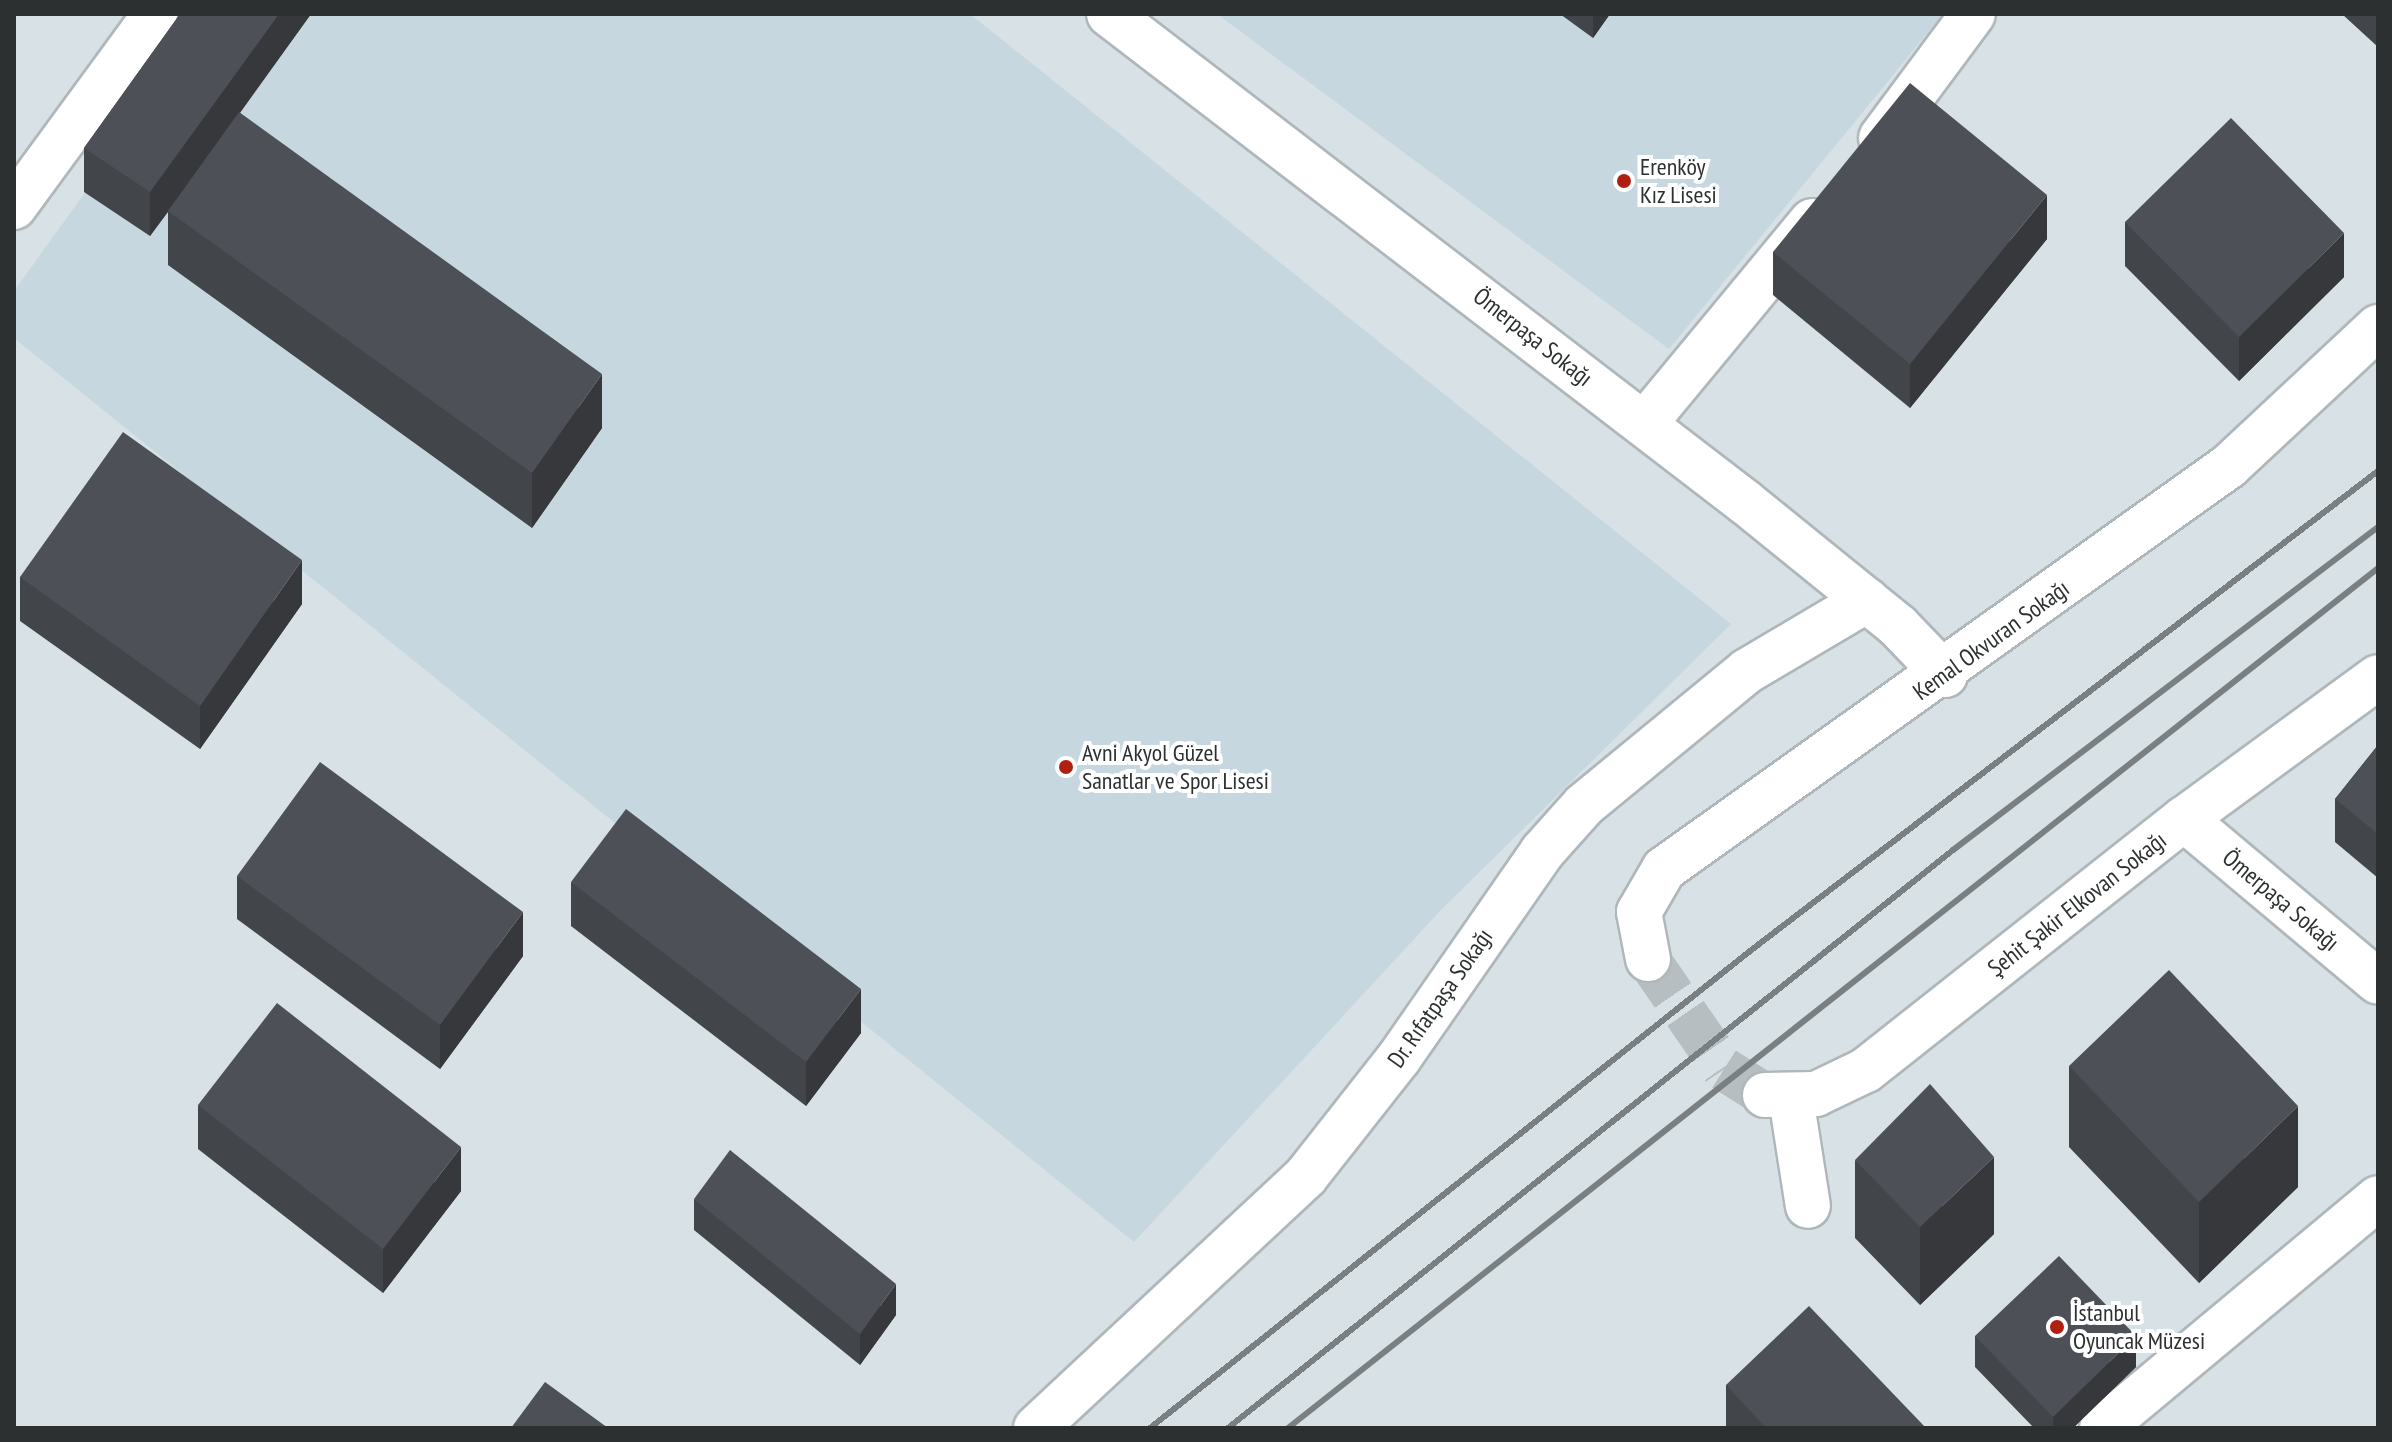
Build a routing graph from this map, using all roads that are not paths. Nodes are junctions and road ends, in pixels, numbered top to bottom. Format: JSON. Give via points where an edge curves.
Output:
{"nodes":[{"id":1,"x":155,"y":14,"type":"edge"},
{"id":2,"x":1109,"y":14,"type":"edge"},
{"id":3,"x":1973,"y":14,"type":"edge"},
{"id":4,"x":14,"y":207,"type":"edge"},
{"id":5,"x":2378,"y":327,"type":"edge"},
{"id":6,"x":1645,"y":423,"type":"junction"},
{"id":7,"x":1867,"y":600,"type":"junction"},
{"id":8,"x":1945,"y":675,"type":"junction"},
{"id":9,"x":2378,"y":677,"type":"edge"},
{"id":10,"x":2184,"y":819,"type":"junction"},
{"id":11,"x":1648,"y":959,"type":"tunnel mouth"},
{"id":12,"x":2378,"y":982,"type":"edge"},
{"id":13,"x":2378,"y":1198,"type":"edge"},
{"id":14,"x":1808,"y":1206,"type":"dead end"},
{"id":15,"x":1036,"y":1428,"type":"edge"},
{"id":16,"x":2102,"y":1428,"type":"edge"}],
"edges":[{"from":1,"to":4,"type":"street"},
{"from":2,"to":6,"type":"street","name":"Ömerpaşa Sokağı"},
{"from":3,"to":6,"type":"street","via":[[1848,178]]},
{"from":5,"to":8,"type":"street","name":"Kemal Okvuran Sokağı","via":[[2229,466]]},
{"from":6,"to":7,"type":"street","name":"Ömerpaşa Sokağı"},
{"from":7,"to":8,"type":"street","name":"Ömerpaşa Sokağı"},
{"from":7,"to":15,"type":"street","name":"Dr. Rıfatpaşa Sokağı","via":[[1747,671],[1584,805],[1542,852],[1306,1176]]},
{"from":8,"to":11,"type":"street","name":"Kemal Okvuran Sokağı","via":[[1664,869],[1639,912]]},
{"from":9,"to":10,"type":"street","name":"Şehit Şakir Elkovan Sokağı"},
{"from":10,"to":12,"type":"street","name":"Ömerpaşa Sokağı"},
{"from":10,"to":14,"type":"street","name":"Şehit Şakir Elkovan Sokağı","via":[[1875,1064],[1832,1088],[1778,1097]]},
{"from":13,"to":16,"type":"street"}]}
